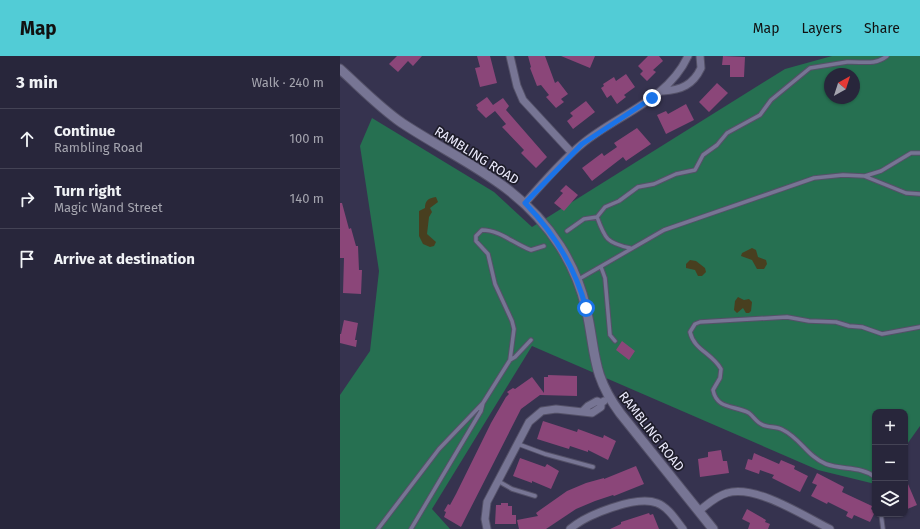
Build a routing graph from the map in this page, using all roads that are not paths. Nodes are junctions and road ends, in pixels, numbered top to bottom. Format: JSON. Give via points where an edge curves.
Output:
{"nodes":[{"id":1,"x":510,"y":56,"type":"edge"},
{"id":2,"x":688,"y":56,"type":"edge"},
{"id":3,"x":700,"y":56,"type":"edge"},
{"id":4,"x":887,"y":56,"type":"edge"},
{"id":5,"x":340,"y":69,"type":"edge"},
{"id":6,"x":663,"y":91,"type":"junction"},
{"id":7,"x":572,"y":153,"type":"junction"},
{"id":8,"x":920,"y":153,"type":"edge"},
{"id":9,"x":864,"y":176,"type":"junction"},
{"id":10,"x":920,"y":194,"type":"edge"},
{"id":11,"x":525,"y":203,"type":"junction"},
{"id":12,"x":597,"y":217,"type":"junction"},
{"id":13,"x":567,"y":231,"type":"dead end"},
{"id":14,"x":544,"y":246,"type":"dead end"},
{"id":15,"x":630,"y":248,"type":"junction"},
{"id":16,"x":601,"y":267,"type":"junction"},
{"id":17,"x":577,"y":280,"type":"junction"},
{"id":18,"x":920,"y":327,"type":"edge"},
{"id":19,"x":531,"y":340,"type":"dead end"},
{"id":20,"x":615,"y":341,"type":"dead end"},
{"id":21,"x":510,"y":360,"type":"junction"},
{"id":22,"x":610,"y":398,"type":"junction"},
{"id":23,"x":483,"y":403,"type":"junction"},
{"id":24,"x":517,"y":444,"type":"junction"},
{"id":25,"x":592,"y":467,"type":"dead end"},
{"id":26,"x":872,"y":476,"type":"edge"},
{"id":27,"x":498,"y":481,"type":"junction"},
{"id":28,"x":535,"y":496,"type":"dead end"},
{"id":29,"x":699,"y":511,"type":"junction"},
{"id":30,"x":881,"y":517,"type":"edge"},
{"id":31,"x":680,"y":528,"type":"edge"},
{"id":32,"x":378,"y":529,"type":"edge"},
{"id":33,"x":411,"y":529,"type":"edge"},
{"id":34,"x":487,"y":529,"type":"edge"},
{"id":35,"x":570,"y":529,"type":"edge"},
{"id":36,"x":713,"y":529,"type":"edge"},
{"id":37,"x":830,"y":529,"type":"edge"},
{"id":38,"x":883,"y":529,"type":"edge"}],
"edges":[{"from":1,"to":7,"type":"street","via":[[523,100]]},
{"from":2,"to":6,"type":"street"},
{"from":3,"to":6,"type":"street","via":[[701,68],[695,78],[677,90]]},
{"from":4,"to":12,"type":"lane","via":[[867,64],[846,62],[805,70],[771,100],[760,115],[727,133],[717,145],[708,150],[695,170],[638,187],[619,201],[605,207]]},
{"from":5,"to":11,"type":"street","name":"RAMBLING ROAD","via":[[400,121],[493,177]]},
{"from":6,"to":7,"type":"street"},
{"from":7,"to":11,"type":"street"},
{"from":8,"to":9,"type":"lane","via":[[911,153],[881,171]]},
{"from":9,"to":10,"type":"lane","via":[[906,193]]},
{"from":9,"to":15,"type":"lane","via":[[814,178],[664,230]]},
{"from":11,"to":17,"type":"street","name":"RAMBLING ROAD","via":[[554,237]]},
{"from":12,"to":13,"type":"lane","via":[[584,219]]},
{"from":12,"to":15,"type":"lane","via":[[602,233],[609,241]]},
{"from":14,"to":21,"type":"lane","via":[[531,250],[487,230],[482,230],[476,236],[476,241],[488,254],[495,284],[512,321],[514,329]]},
{"from":15,"to":16,"type":"lane"},
{"from":16,"to":17,"type":"lane"},
{"from":16,"to":20,"type":"lane","via":[[605,278],[610,335]]},
{"from":17,"to":22,"type":"street","name":"RAMBLING ROAD","via":[[586,308],[596,365]]},
{"from":18,"to":26,"type":"lane","via":[[882,334],[830,321],[776,317],[700,322],[695,324],[690,332],[696,346],[714,359],[721,369],[720,378],[713,390],[721,404],[747,412],[761,424],[789,433],[825,464],[866,472]]},
{"from":19,"to":21,"type":"lane"},
{"from":21,"to":23,"type":"lane"},
{"from":22,"to":24,"type":"street","via":[[592,413],[556,409],[542,411],[529,422]]},
{"from":22,"to":29,"type":"street","name":"RAMBLING ROAD"},
{"from":23,"to":32,"type":"lane","via":[[439,449]]},
{"from":23,"to":33,"type":"lane","via":[[481,411]]},
{"from":24,"to":25,"type":"lane"},
{"from":24,"to":27,"type":"street"},
{"from":27,"to":28,"type":"lane","via":[[512,489]]},
{"from":27,"to":34,"type":"street","via":[[487,502]]},
{"from":29,"to":36,"type":"street","name":"RAMBLING ROAD"},
{"from":29,"to":37,"type":"street","via":[[723,495],[734,491],[747,491],[760,494]]},
{"from":30,"to":38,"type":"lane"},
{"from":31,"to":35,"type":"street","via":[[669,512],[657,503],[642,500],[580,521]]}]}
